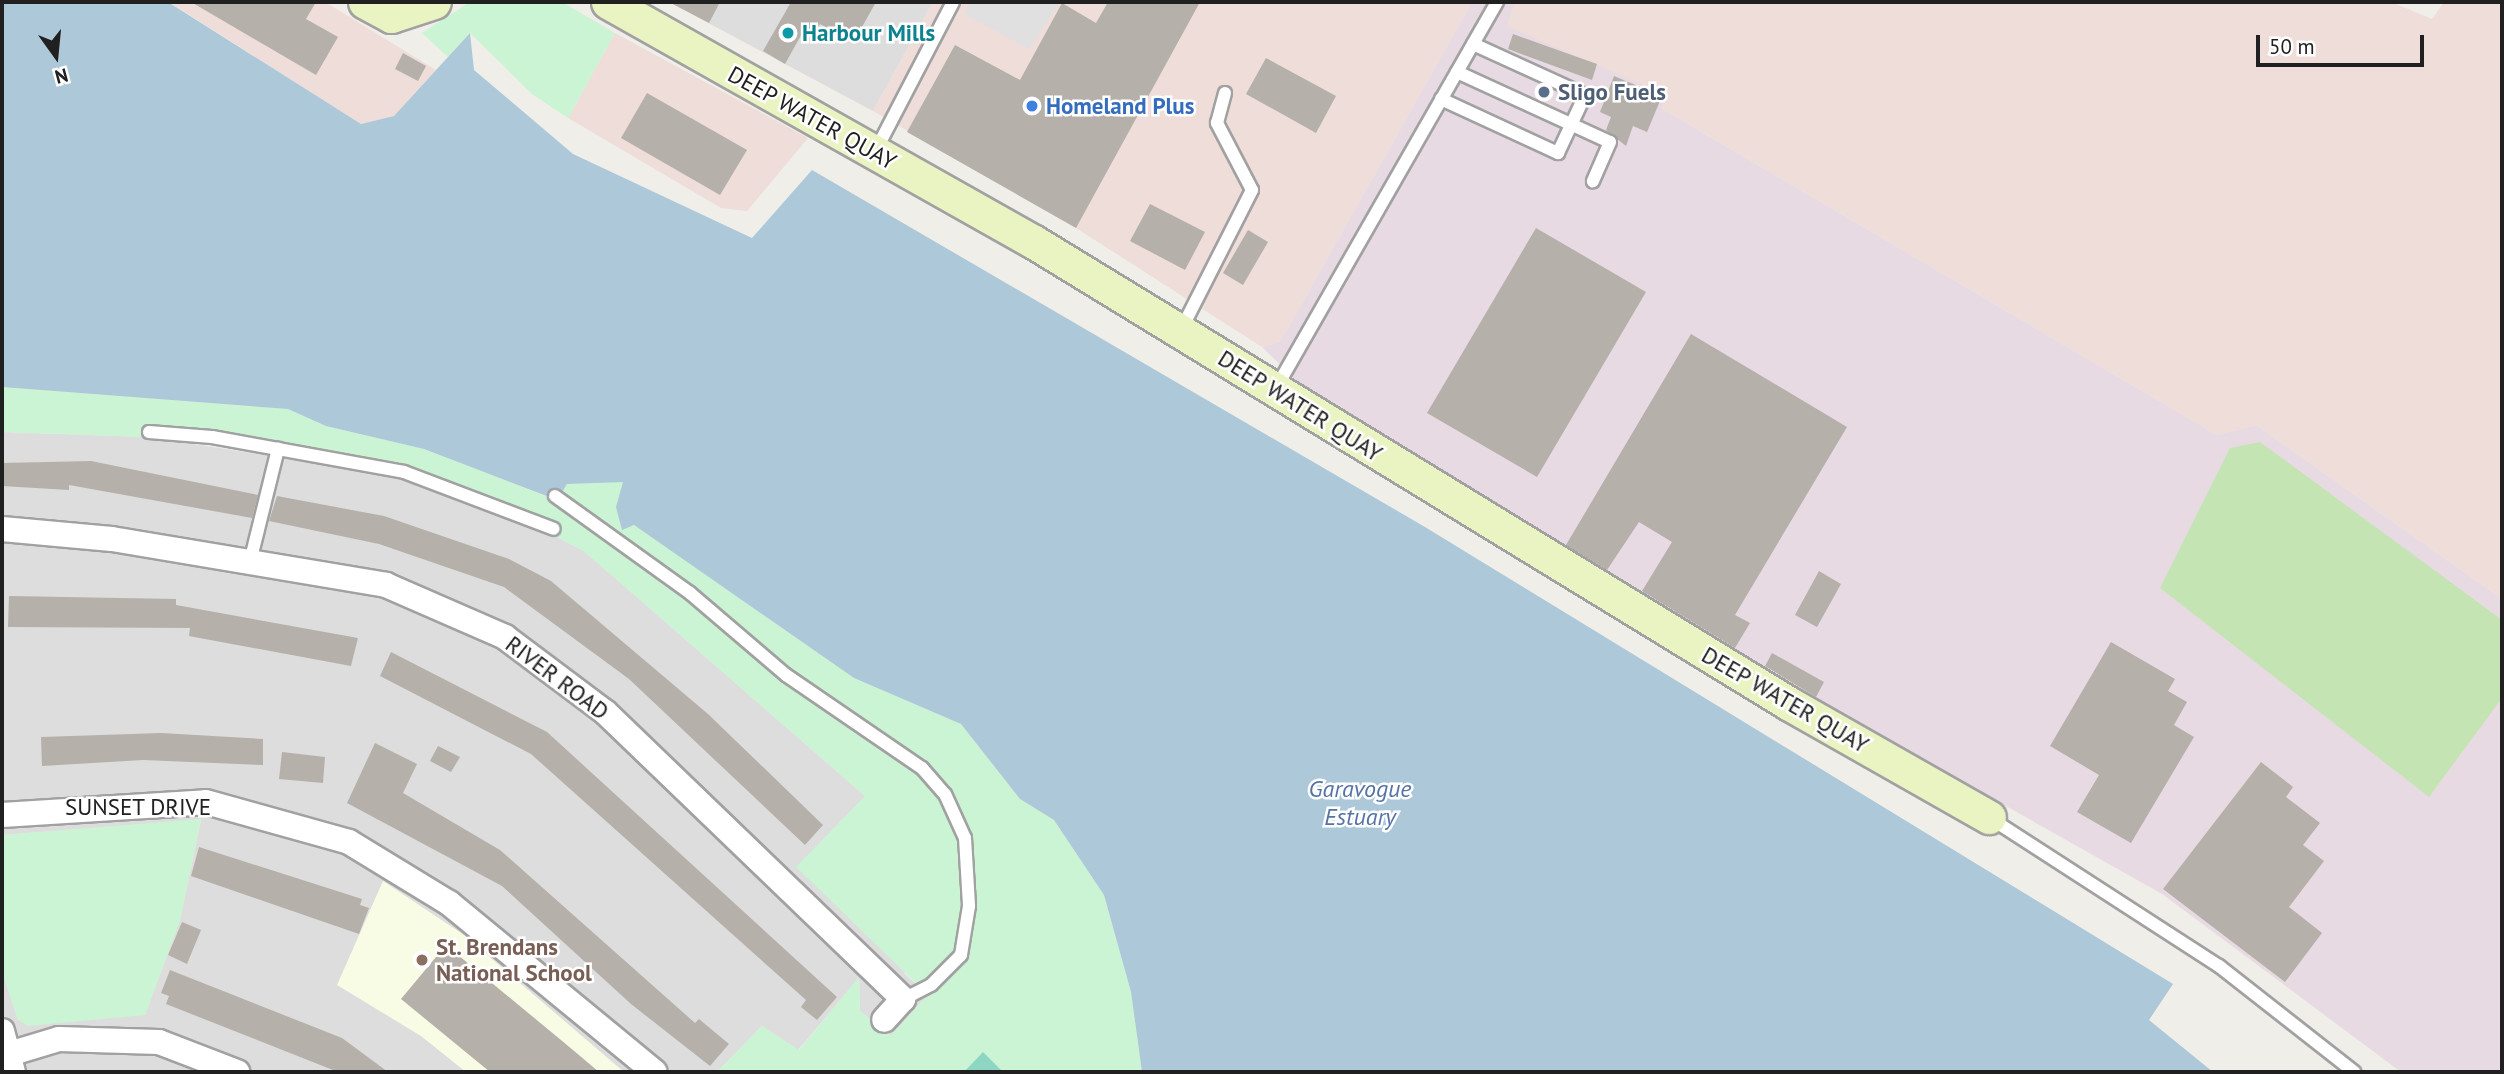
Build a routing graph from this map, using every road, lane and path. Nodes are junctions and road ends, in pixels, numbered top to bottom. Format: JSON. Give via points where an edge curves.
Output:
{"nodes":[{"id":1,"x":365,"y":2,"type":"edge"},
{"id":2,"x":434,"y":2,"type":"edge"},
{"id":3,"x":608,"y":2,"type":"edge"},
{"id":4,"x":953,"y":2,"type":"edge"},
{"id":5,"x":1497,"y":2,"type":"edge"},
{"id":6,"x":1473,"y":44,"type":"junction"},
{"id":7,"x":1457,"y":72,"type":"junction"},
{"id":8,"x":1225,"y":93,"type":"dead end"},
{"id":9,"x":1441,"y":99,"type":"junction"},
{"id":10,"x":1572,"y":125,"type":"junction"},
{"id":11,"x":874,"y":153,"type":"junction"},
{"id":12,"x":1593,"y":181,"type":"dead end"},
{"id":13,"x":1181,"y":330,"type":"junction"},
{"id":14,"x":1276,"y":388,"type":"junction"},
{"id":15,"x":149,"y":432,"type":"dead end"},
{"id":16,"x":278,"y":449,"type":"junction"},
{"id":17,"x":555,"y":496,"type":"dead end"},
{"id":18,"x":2,"y":529,"type":"edge"},
{"id":19,"x":554,"y":529,"type":"dead end"},
{"id":20,"x":248,"y":566,"type":"junction"},
{"id":21,"x":2,"y":815,"type":"edge"},
{"id":22,"x":1989,"y":817,"type":"joint"},
{"id":23,"x":904,"y":999,"type":"junction"},
{"id":24,"x":884,"y":1020,"type":"dead end"},
{"id":25,"x":8,"y":1052,"type":"edge"},
{"id":26,"x":237,"y":1072,"type":"edge"},
{"id":27,"x":655,"y":1072,"type":"edge"},
{"id":28,"x":2354,"y":1072,"type":"edge"}],
"edges":[{"from":1,"to":2,"type":"street","via":[[391,16]]},
{"from":3,"to":11,"type":"street","name":"DEEP WATER QUAY"},
{"from":4,"to":11,"type":"lane"},
{"from":5,"to":6,"type":"lane"},
{"from":6,"to":7,"type":"lane"},
{"from":6,"to":10,"type":"lane","via":[[1585,95]]},
{"from":7,"to":9,"type":"lane"},
{"from":7,"to":10,"type":"lane"},
{"from":8,"to":13,"type":"lane","via":[[1217,123],[1251,190]]},
{"from":9,"to":10,"type":"lane","via":[[1558,153]]},
{"from":9,"to":14,"type":"lane"},
{"from":10,"to":12,"type":"lane","via":[[1610,142]]},
{"from":11,"to":13,"type":"street","name":"DEEP WATER QUAY"},
{"from":13,"to":14,"type":"street","name":"DEEP WATER QUAY"},
{"from":14,"to":22,"type":"street","name":"DEEP WATER QUAY","via":[[1787,703]]},
{"from":15,"to":16,"type":"lane"},
{"from":16,"to":19,"type":"lane","via":[[444,483]]},
{"from":16,"to":20,"type":"lane"},
{"from":17,"to":23,"type":"lane","via":[[690,593],[786,676],[922,768],[945,794],[965,838],[969,906],[961,955],[930,985]]},
{"from":18,"to":20,"type":"street","name":"RIVER ROAD","via":[[112,539]]},
{"from":20,"to":23,"type":"street","name":"RIVER ROAD","via":[[387,585],[505,637],[605,712]]},
{"from":21,"to":27,"type":"street","name":"SUNSET DRIVE","via":[[206,802],[349,842],[449,903]]},
{"from":22,"to":28,"type":"lane","via":[[2219,966]]},
{"from":23,"to":24,"type":"street"},
{"from":25,"to":26,"type":"street","via":[[59,1039],[159,1042]]}]}
